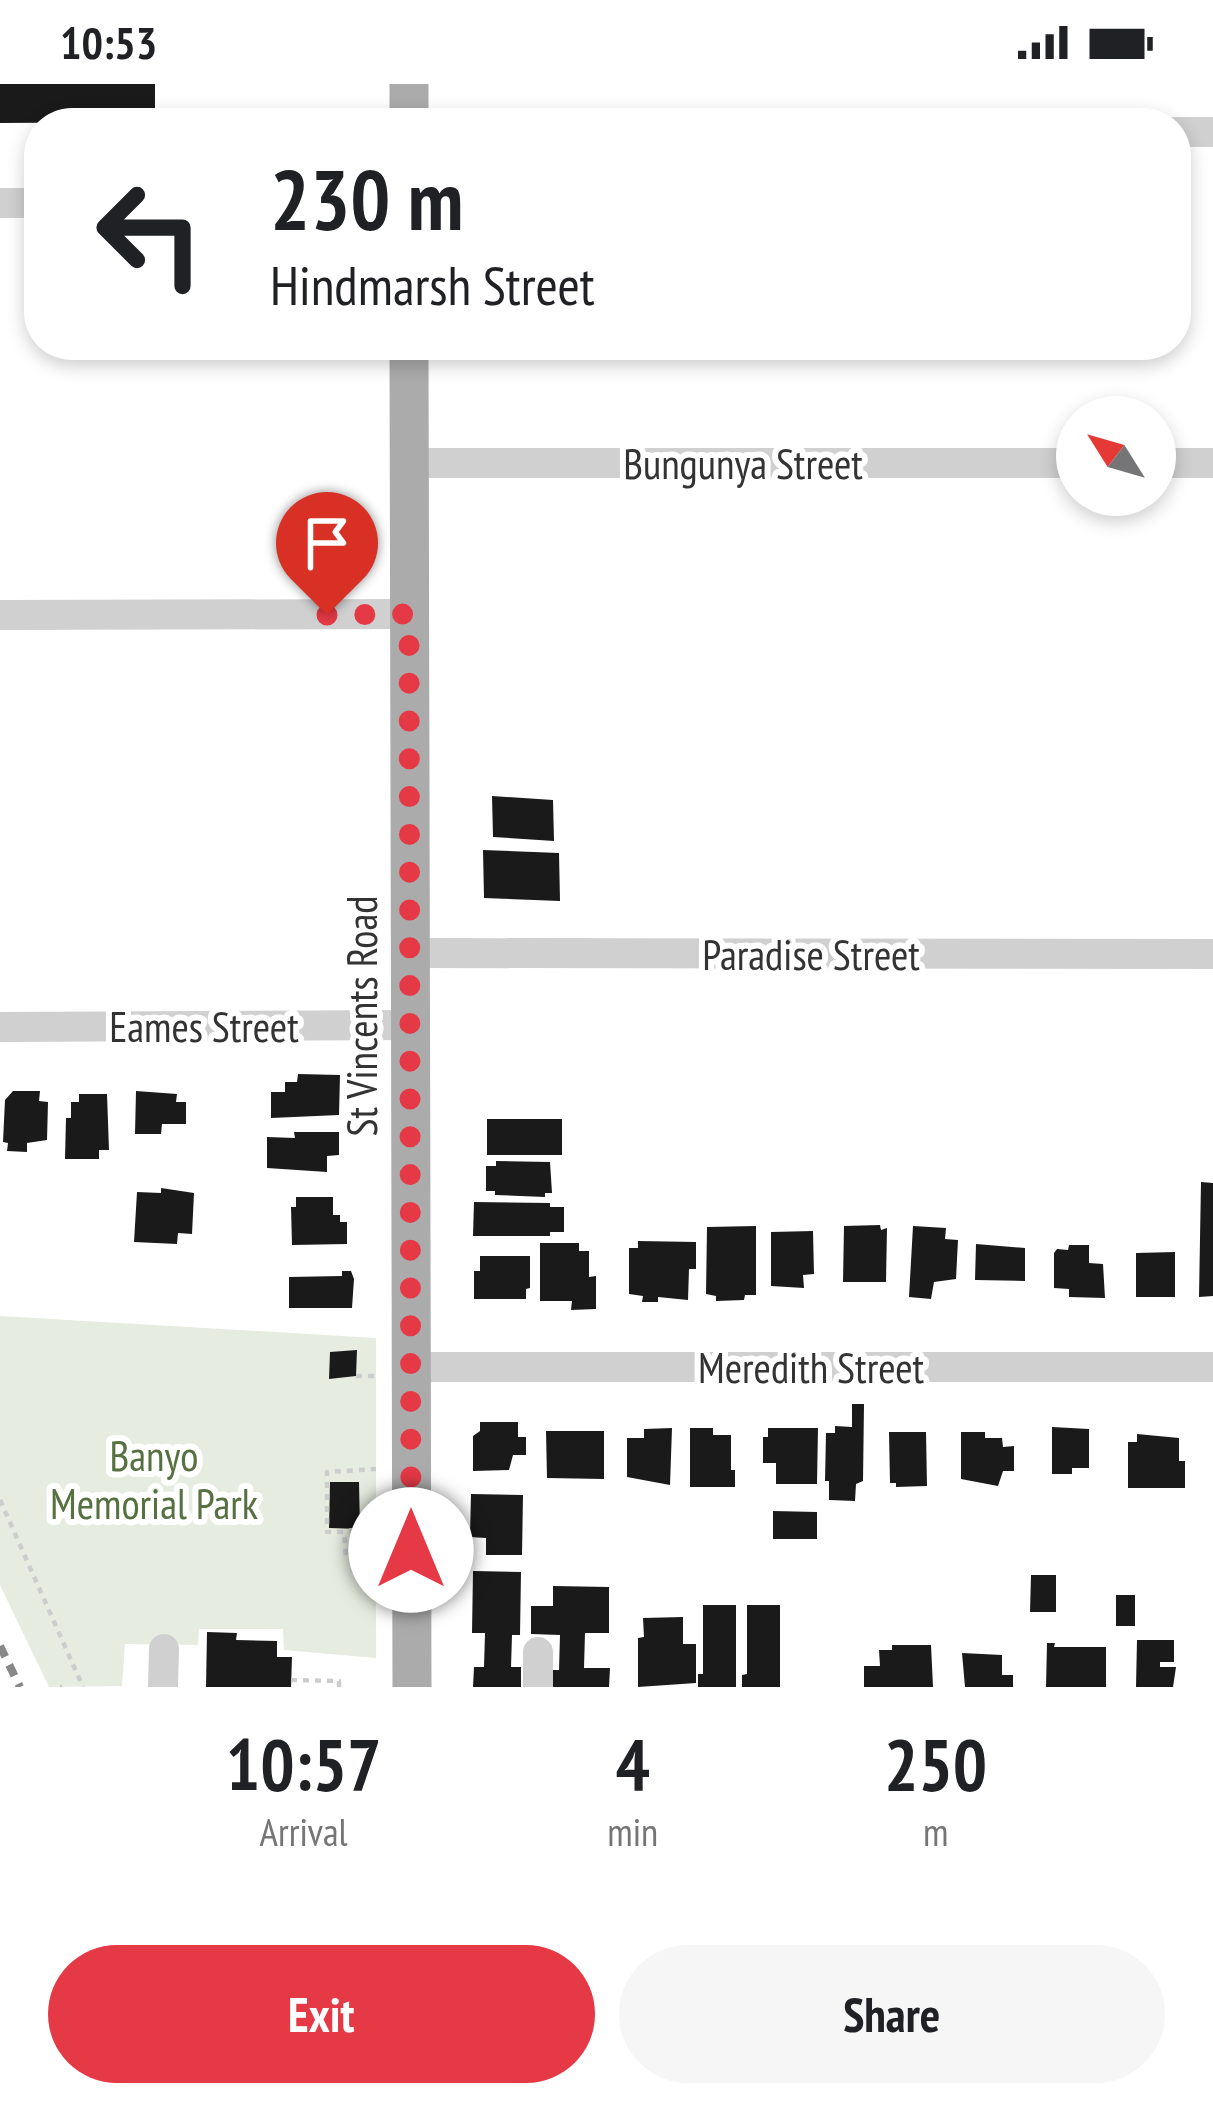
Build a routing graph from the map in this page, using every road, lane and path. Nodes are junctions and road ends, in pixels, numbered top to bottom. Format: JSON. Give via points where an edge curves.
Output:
{"nodes":[{"id":1,"x":410,"y":360,"type":"edge"},
{"id":2,"x":410,"y":463,"type":"junction"},
{"id":3,"x":1056,"y":463,"type":"edge"},
{"id":4,"x":1176,"y":463,"type":"edge"},
{"id":5,"x":1213,"y":463,"type":"edge"},
{"id":6,"x":409,"y":614,"type":"junction"},
{"id":7,"x":0,"y":615,"type":"edge"},
{"id":8,"x":410,"y":953,"type":"junction"},
{"id":9,"x":1213,"y":954,"type":"edge"},
{"id":10,"x":409,"y":1025,"type":"junction"},
{"id":11,"x":0,"y":1027,"type":"edge"},
{"id":12,"x":1213,"y":1367,"type":"edge"},
{"id":13,"x":395,"y":1372,"type":"junction"},
{"id":14,"x":356,"y":1376,"type":"dead end"},
{"id":15,"x":350,"y":1469,"type":"junction"},
{"id":16,"x":382,"y":1470,"type":"dead end"},
{"id":17,"x":350,"y":1482,"type":"dead end"},
{"id":18,"x":0,"y":1501,"type":"edge"},
{"id":19,"x":351,"y":1528,"type":"dead end"},
{"id":20,"x":164,"y":1649,"type":"dead end"},
{"id":21,"x":538,"y":1652,"type":"dead end"},
{"id":22,"x":292,"y":1679,"type":"dead end"},
{"id":23,"x":83,"y":1687,"type":"edge"},
{"id":24,"x":163,"y":1687,"type":"edge"},
{"id":25,"x":339,"y":1687,"type":"edge"},
{"id":26,"x":412,"y":1687,"type":"edge"},
{"id":27,"x":538,"y":1687,"type":"edge"}],
"edges":[{"from":1,"to":2,"type":"main road","name":"St Vincents Road"},
{"from":2,"to":3,"type":"street","name":"Bungunya Street"},
{"from":2,"to":6,"type":"main road","name":"St Vincents Road"},
{"from":4,"to":5,"type":"street"},
{"from":6,"to":7,"type":"street"},
{"from":6,"to":8,"type":"main road","name":"St Vincents Road"},
{"from":8,"to":9,"type":"street","name":"Paradise Street"},
{"from":8,"to":10,"type":"main road","name":"St Vincents Road"},
{"from":10,"to":11,"type":"street","name":"Eames Street"},
{"from":10,"to":13,"type":"main road","name":"St Vincents Road"},
{"from":12,"to":13,"type":"street","name":"Meredith Street"},
{"from":13,"to":14,"type":"path"},
{"from":13,"to":26,"type":"main road","name":"St Vincents Road"},
{"from":15,"to":16,"type":"path"},
{"from":15,"to":17,"type":"path"},
{"from":15,"to":19,"type":"path","via":[[327,1472],[327,1532],[344,1532],[346,1557]]},
{"from":18,"to":23,"type":"path"},
{"from":20,"to":24,"type":"street"},
{"from":21,"to":27,"type":"street"},
{"from":22,"to":25,"type":"path"}]}
